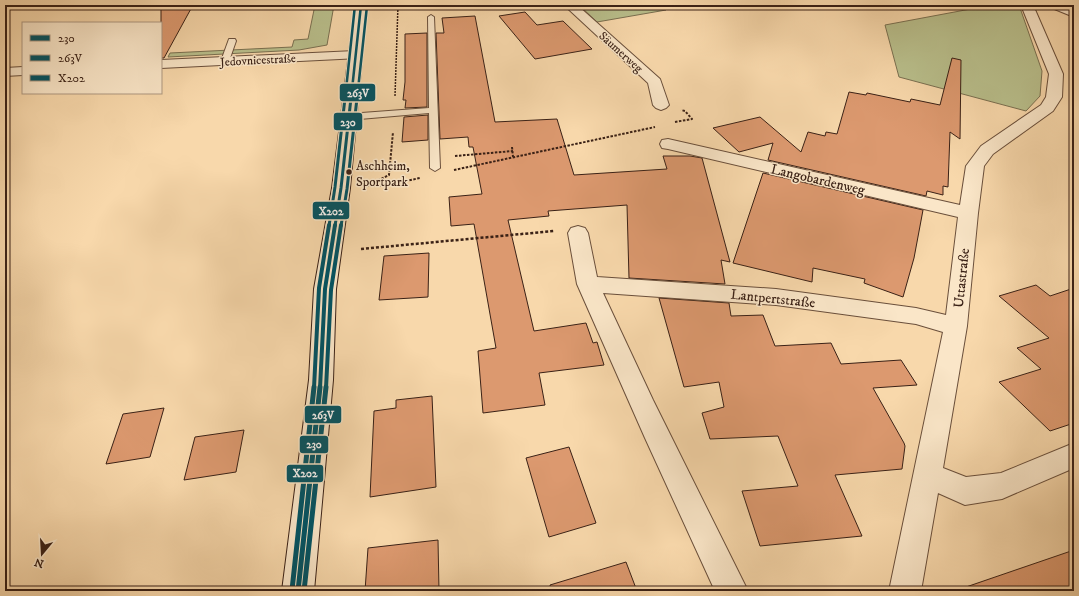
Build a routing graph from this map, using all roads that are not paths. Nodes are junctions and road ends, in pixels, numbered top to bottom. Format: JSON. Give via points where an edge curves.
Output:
{"nodes":[{"id":1,"x":361,"y":5,"type":"edge"},
{"id":2,"x":570,"y":5,"type":"edge"},
{"id":3,"x":1027,"y":5,"type":"edge"},
{"id":4,"x":1056,"y":5,"type":"edge"},
{"id":5,"x":1074,"y":13,"type":"edge"},
{"id":6,"x":431,"y":17,"type":"dead end"},
{"id":7,"x":232,"y":41,"type":"dead end"},
{"id":8,"x":355,"y":55,"type":"junction"},
{"id":9,"x":225,"y":61,"type":"junction"},
{"id":10,"x":162,"y":64,"type":"edge"},
{"id":11,"x":22,"y":71,"type":"edge"},
{"id":12,"x":5,"y":72,"type":"edge"},
{"id":13,"x":661,"y":105,"type":"road end"},
{"id":14,"x":433,"y":110,"type":"junction"},
{"id":15,"x":348,"y":117,"type":"junction"},
{"id":16,"x":668,"y":144,"type":"dead end"},
{"id":17,"x":435,"y":168,"type":"dead end"},
{"id":18,"x":968,"y":213,"type":"junction"},
{"id":19,"x":578,"y":233,"type":"dead end"},
{"id":20,"x":588,"y":284,"type":"junction"},
{"id":21,"x":956,"y":326,"type":"junction"},
{"id":22,"x":1074,"y":455,"type":"edge"},
{"id":23,"x":928,"y":475,"type":"junction"},
{"id":24,"x":298,"y":591,"type":"edge"},
{"id":25,"x":732,"y":591,"type":"edge"},
{"id":26,"x":905,"y":591,"type":"edge"}],
"edges":[{"from":1,"to":8,"type":"street"},
{"from":2,"to":13,"type":"street","name":"Säumerweg","via":[[655,82]]},
{"from":3,"to":18,"type":"street","name":"Uttastraße","via":[[1056,74],[1054,97],[1047,108],[987,150],[975,166]]},
{"from":4,"to":5,"type":"street"},
{"from":6,"to":14,"type":"lane"},
{"from":7,"to":9,"type":"lane"},
{"from":8,"to":9,"type":"street","name":"Jedovnicestraße"},
{"from":8,"to":15,"type":"street"},
{"from":9,"to":10,"type":"street","name":"Jedovnicestraße"},
{"from":11,"to":12,"type":"street"},
{"from":14,"to":15,"type":"lane"},
{"from":14,"to":17,"type":"lane"},
{"from":15,"to":24,"type":"street","via":[[341,188],[325,289],[321,380]]},
{"from":16,"to":18,"type":"street","name":"Langobardenweg"},
{"from":18,"to":21,"type":"street","name":"Uttastraße"},
{"from":19,"to":20,"type":"street"},
{"from":20,"to":21,"type":"street","name":"Lantpertstraße","via":[[776,297],[916,316]]},
{"from":20,"to":25,"type":"street","via":[[695,517]]},
{"from":21,"to":23,"type":"street","name":"Uttastraße"},
{"from":22,"to":23,"type":"street","via":[[1002,486],[965,491]]},
{"from":23,"to":26,"type":"street","name":"Uttastraße"}]}
